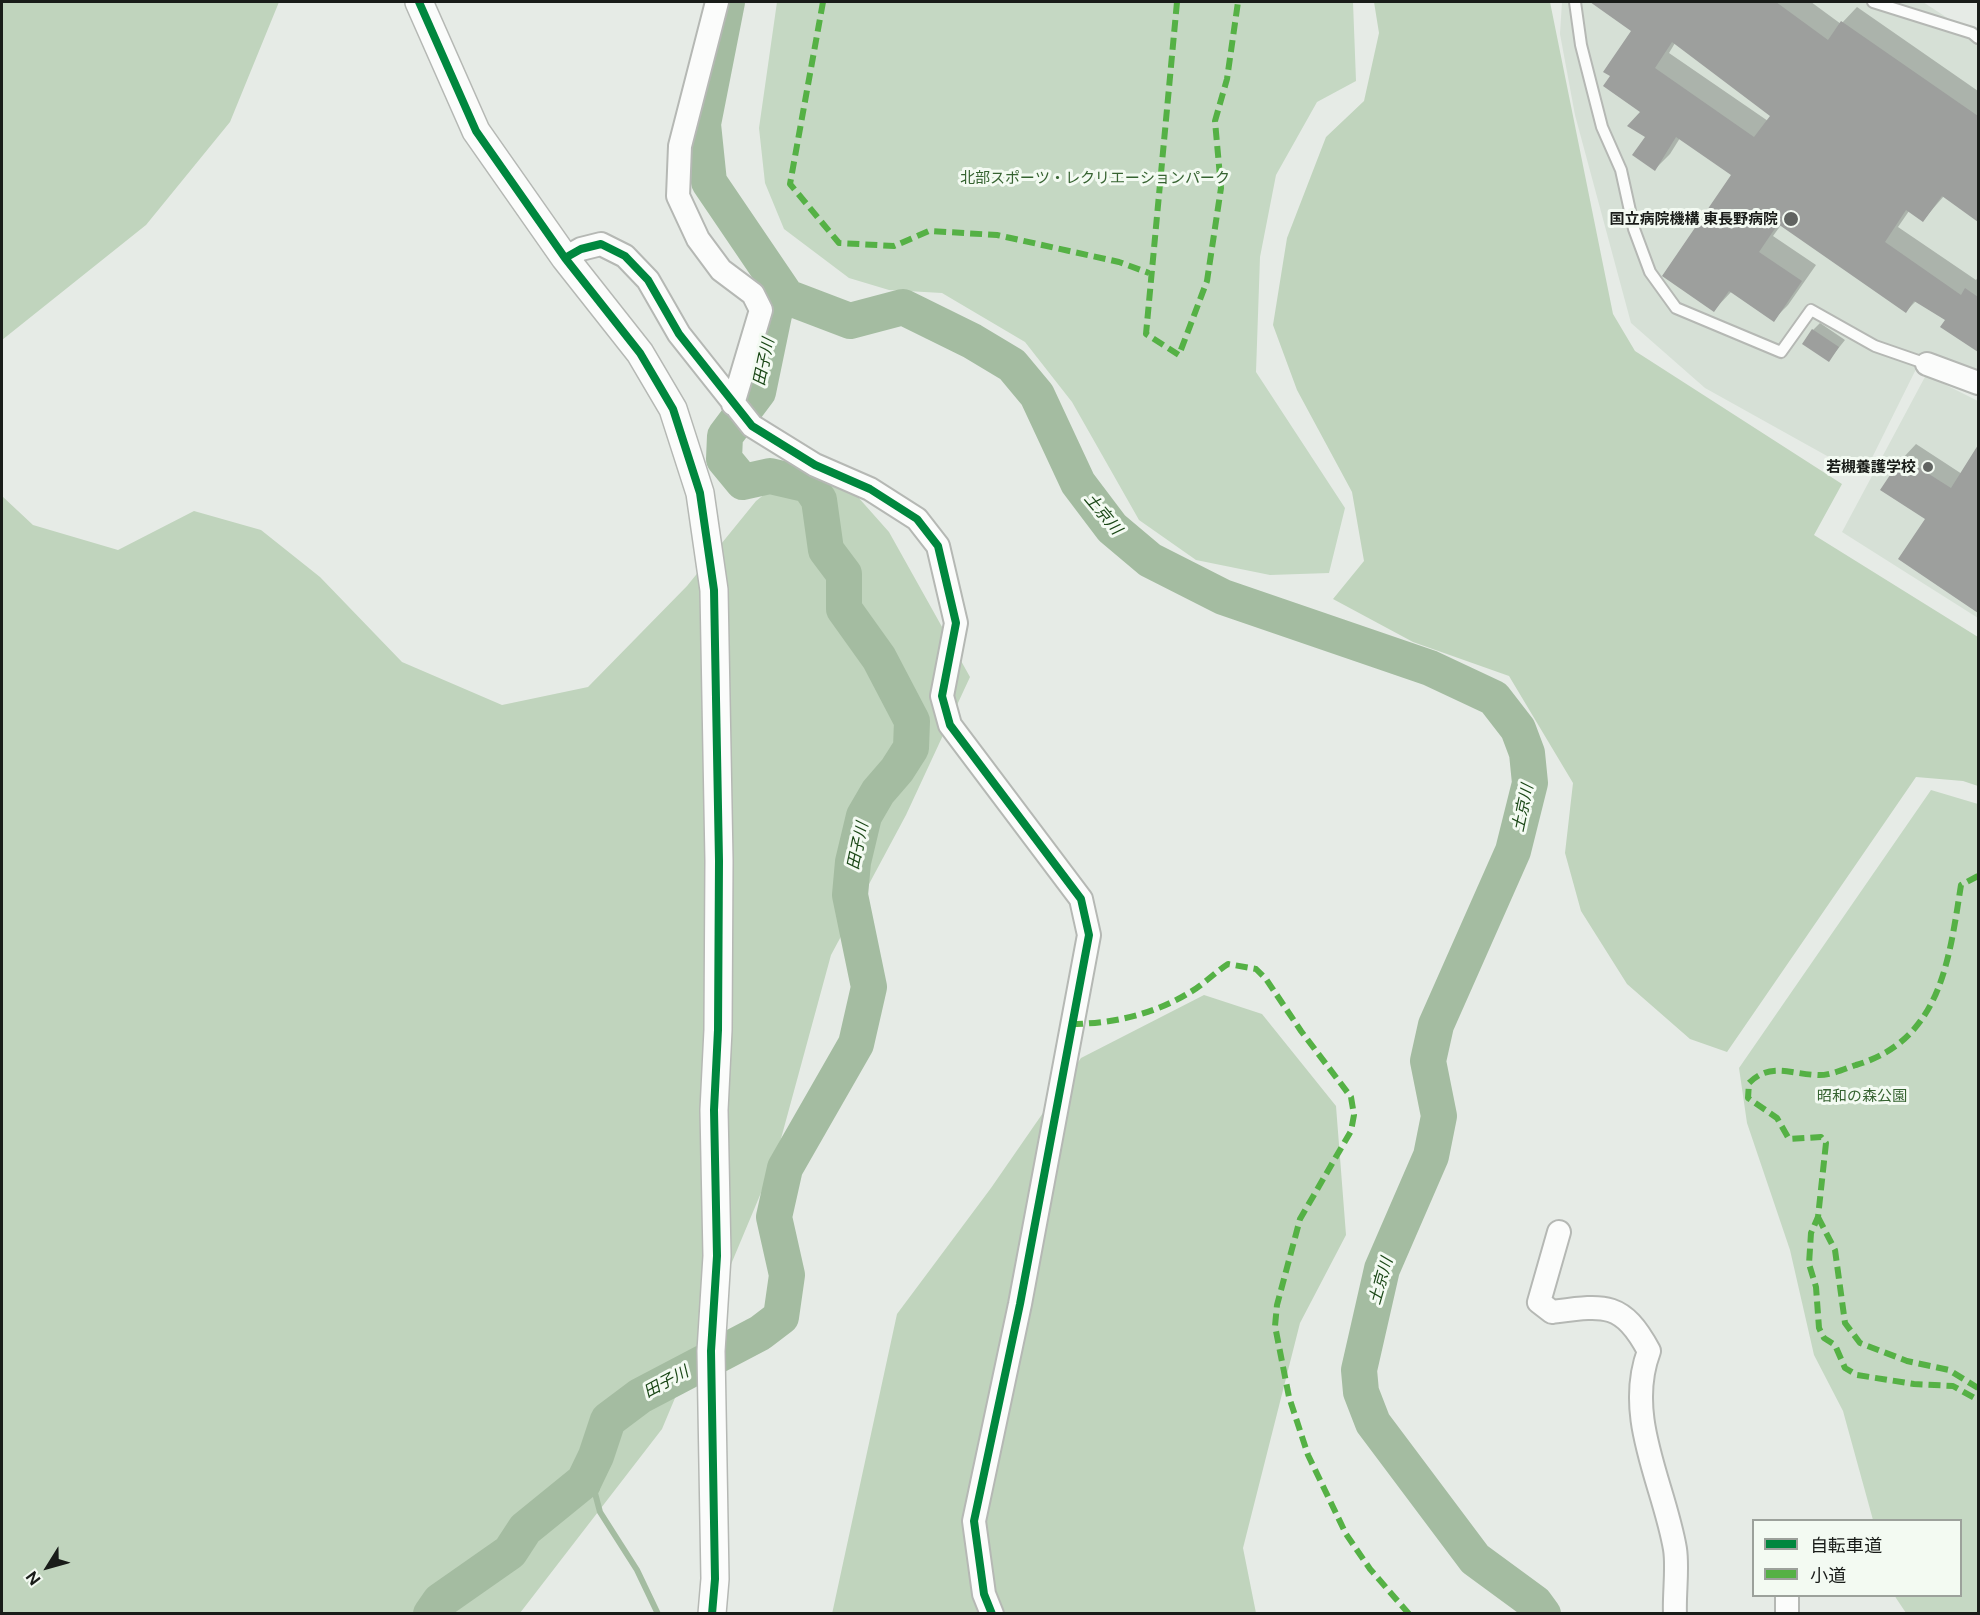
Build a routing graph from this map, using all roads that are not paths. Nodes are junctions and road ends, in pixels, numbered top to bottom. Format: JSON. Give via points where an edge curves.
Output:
{"nodes":[{"id":1,"x":419,"y":2,"type":"edge"},
{"id":2,"x":717,"y":2,"type":"edge"},
{"id":3,"x":1575,"y":2,"type":"edge"},
{"id":4,"x":1873,"y":2,"type":"edge"},
{"id":5,"x":1978,"y":38,"type":"edge"},
{"id":6,"x":565,"y":258,"type":"junction"},
{"id":7,"x":1927,"y":364,"type":"joint"},
{"id":8,"x":1978,"y":383,"type":"edge"},
{"id":9,"x":735,"y":406,"type":"junction"},
{"id":10,"x":1559,"y":1232,"type":"dead end"},
{"id":11,"x":978,"y":1559,"type":"junction"},
{"id":12,"x":1787,"y":1597,"type":"edge"},
{"id":13,"x":712,"y":1614,"type":"edge"},
{"id":14,"x":978,"y":1614,"type":"edge"},
{"id":15,"x":992,"y":1614,"type":"edge"},
{"id":16,"x":1675,"y":1614,"type":"edge"},
{"id":17,"x":1787,"y":1614,"type":"edge"}],
"edges":[{"from":1,"to":6,"type":"street","via":[[476,131]]},
{"from":2,"to":9,"type":"street","via":[[680,146],[678,196],[698,239],[721,270],[753,294],[761,310]]},
{"from":3,"to":7,"type":"lane","via":[[1581,45],[1602,127],[1622,170],[1634,229],[1650,272],[1676,308],[1781,352],[1811,310],[1875,346]]},
{"from":4,"to":5,"type":"lane"},
{"from":6,"to":9,"type":"street","via":[[601,244],[626,256],[648,280],[679,334]]},
{"from":6,"to":13,"type":"street","via":[[640,353],[673,409],[700,493],[714,590],[719,970],[714,1110],[717,1256],[711,1351],[715,1579]]},
{"from":7,"to":8,"type":"street"},
{"from":9,"to":11,"type":"street","via":[[752,426],[815,465],[917,519],[938,546],[956,623],[942,696],[950,725],[1081,899],[1088,924],[1022,1292],[978,1497],[974,1521]]},
{"from":10,"to":16,"type":"street","via":[[1539,1302],[1552,1312],[1597,1306],[1613,1310],[1638,1332],[1649,1351],[1641,1372],[1642,1424],[1675,1551]]},
{"from":11,"to":14,"type":"street"},
{"from":11,"to":15,"type":"street"},
{"from":12,"to":17,"type":"street"}]}
